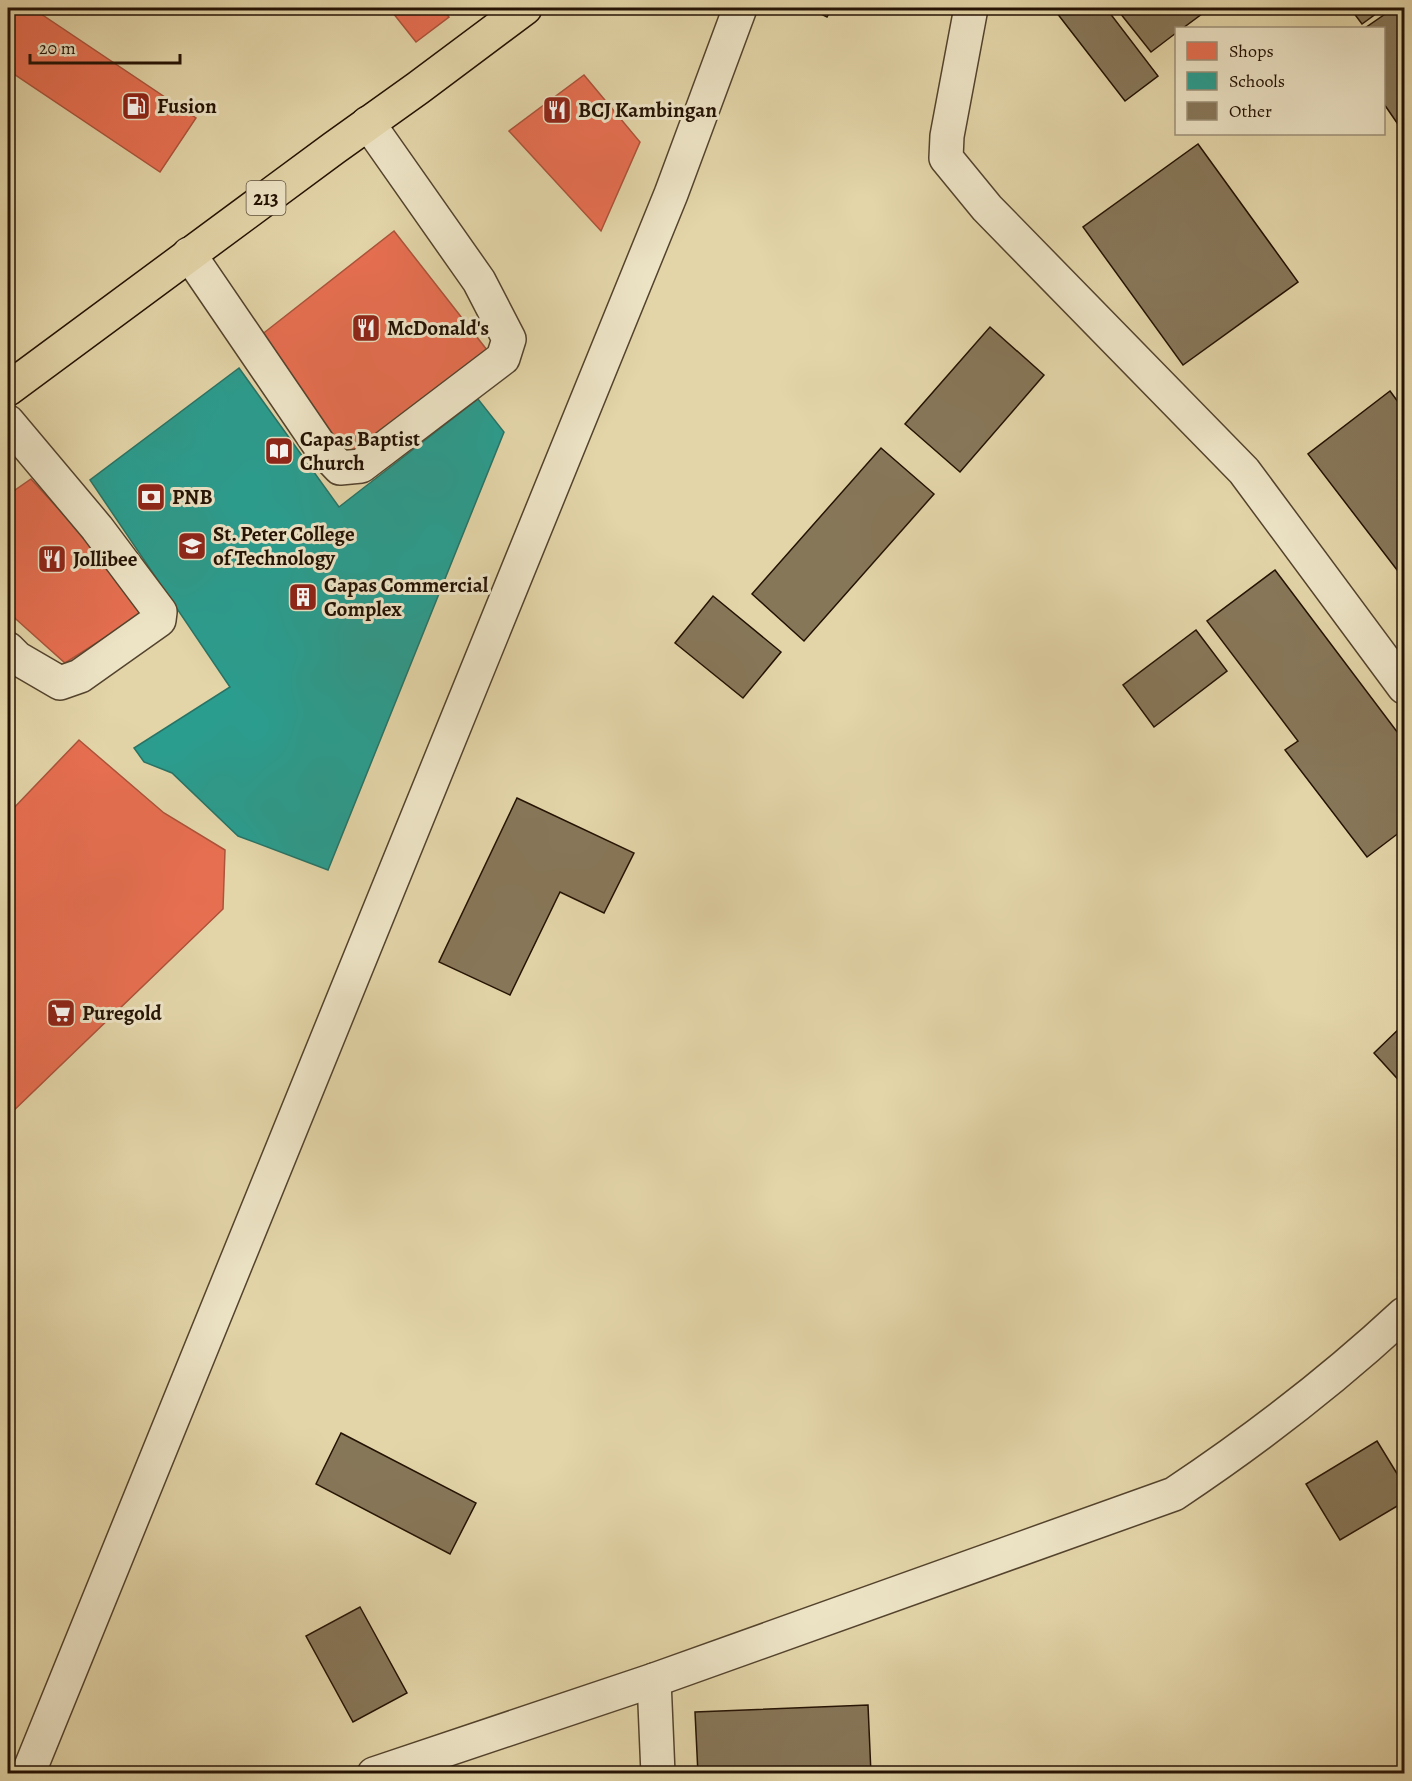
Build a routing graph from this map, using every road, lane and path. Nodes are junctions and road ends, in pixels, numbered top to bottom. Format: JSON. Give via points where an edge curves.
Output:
{"nodes":[{"id":1,"x":525,"y":8,"type":"edge"},
{"id":2,"x":740,"y":8,"type":"edge"},
{"id":3,"x":971,"y":8,"type":"edge"},
{"id":4,"x":368,"y":123,"type":"junction"},
{"id":5,"x":189,"y":254,"type":"junction"},
{"id":6,"x":8,"y":389,"type":"edge"},
{"id":7,"x":8,"y":422,"type":"edge"},
{"id":8,"x":8,"y":649,"type":"edge"},
{"id":9,"x":1404,"y":687,"type":"edge"},
{"id":10,"x":1404,"y":1314,"type":"edge"},
{"id":11,"x":654,"y":1680,"type":"junction"},
{"id":12,"x":28,"y":1773,"type":"edge"},
{"id":13,"x":374,"y":1773,"type":"edge"},
{"id":14,"x":658,"y":1773,"type":"edge"}],
"edges":[{"from":1,"to":4,"type":"main road","number":"213"},
{"from":2,"to":12,"type":"street","via":[[671,194]]},
{"from":3,"to":9,"type":"street","via":[[946,158],[987,208],[1244,471]]},
{"from":4,"to":5,"type":"main road","number":"213"},
{"from":4,"to":5,"type":"street","via":[[479,280],[509,339],[502,358],[361,466],[340,468],[322,449]]},
{"from":5,"to":6,"type":"main road","number":"213"},
{"from":7,"to":8,"type":"street","via":[[97,528],[160,612],[159,620],[150,627],[80,676],[60,683]]},
{"from":10,"to":11,"type":"street","via":[[1368,1348],[1224,1461],[1174,1494]]},
{"from":11,"to":13,"type":"street"},
{"from":11,"to":14,"type":"street"}]}
